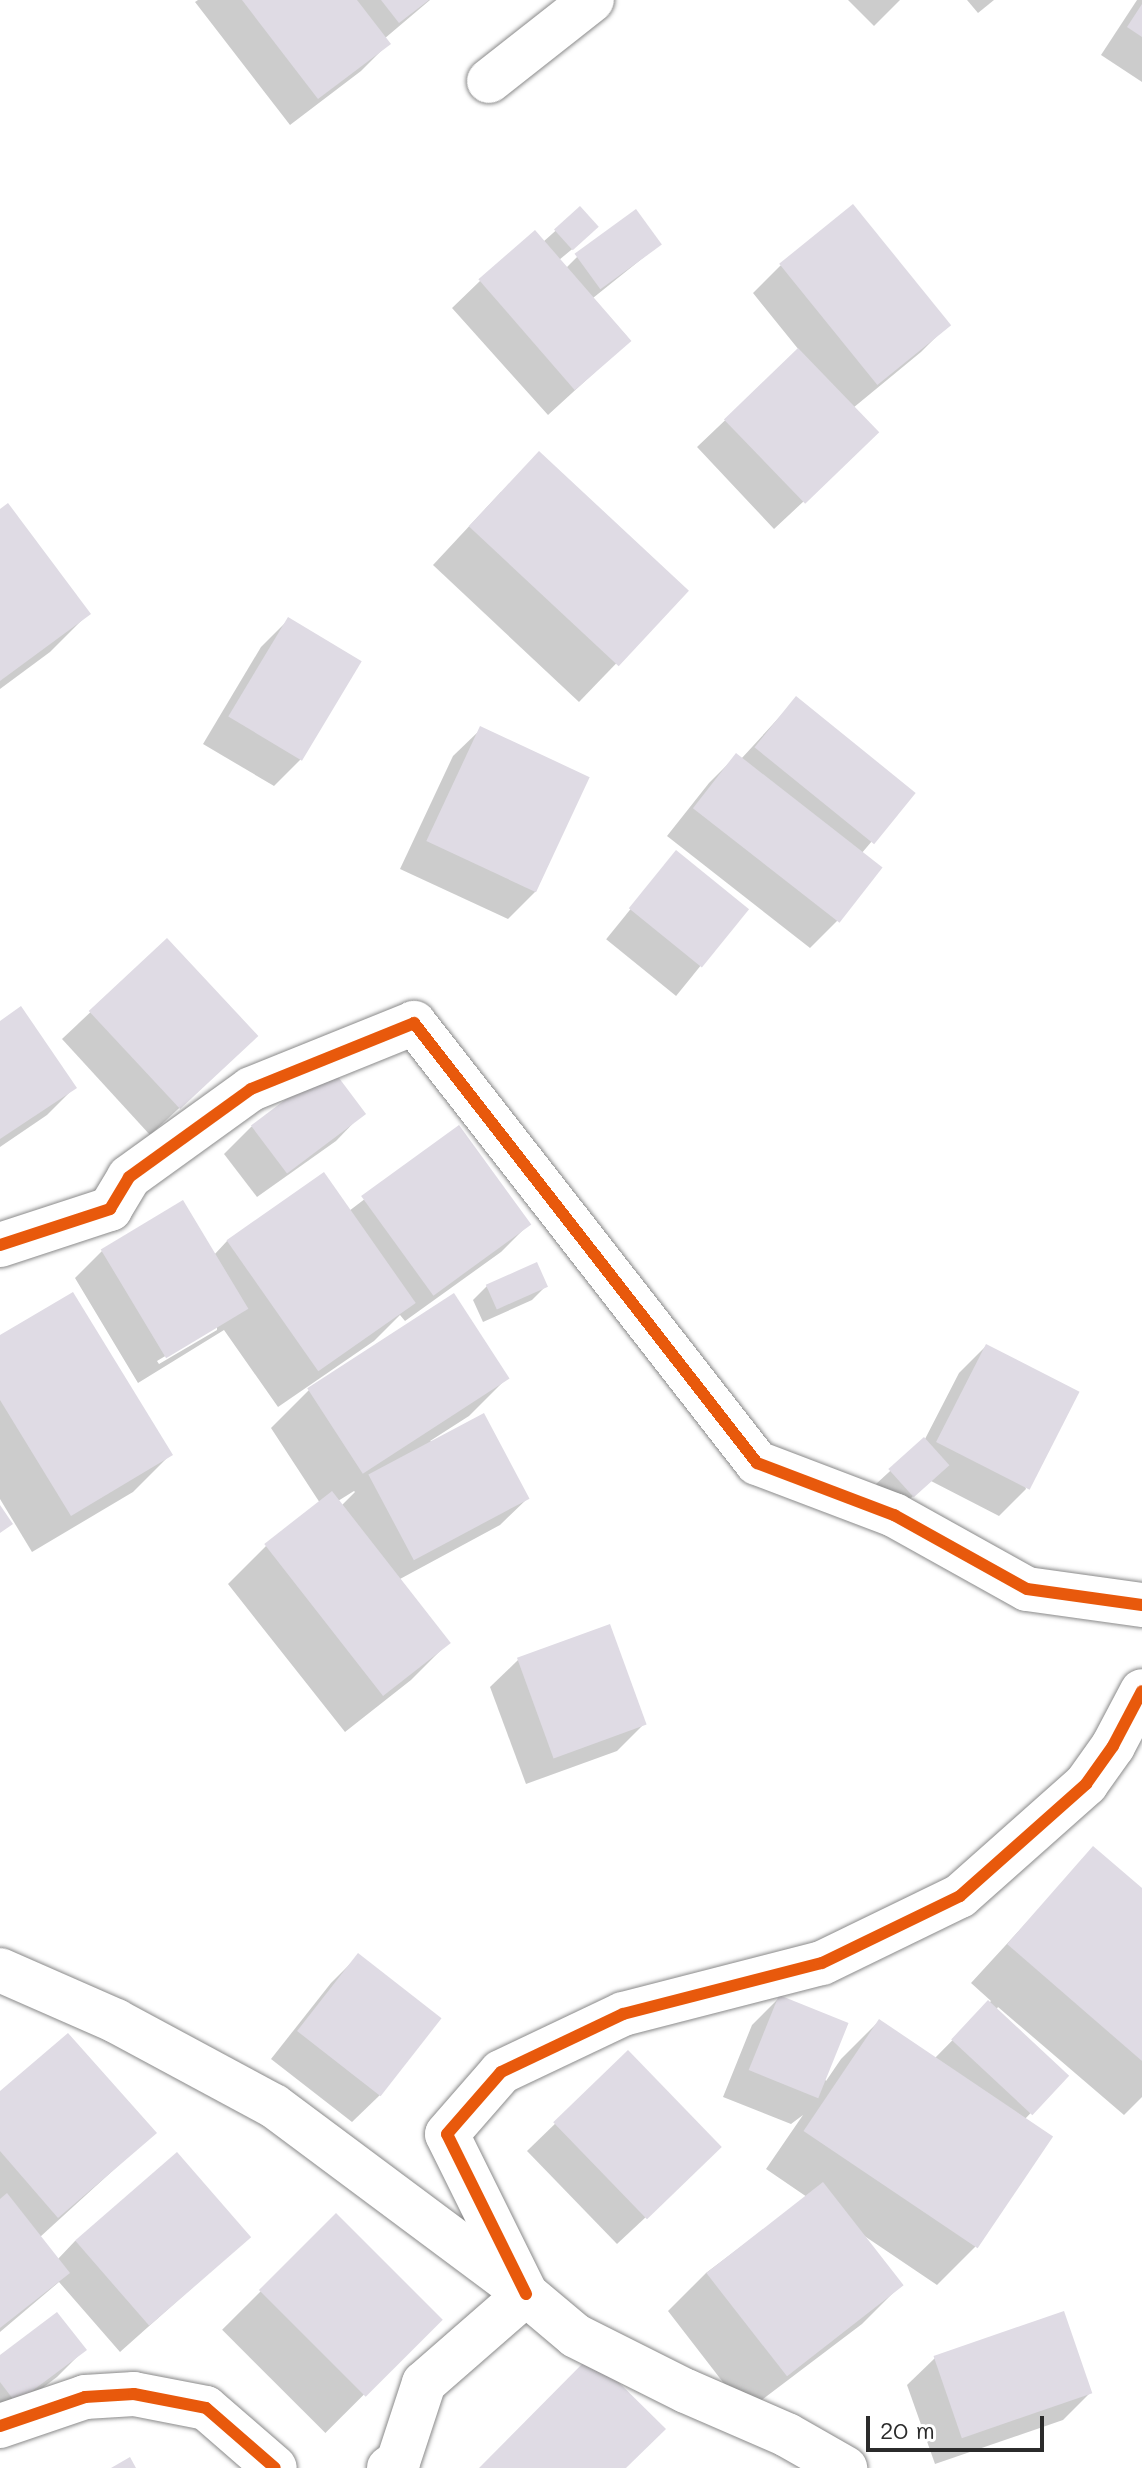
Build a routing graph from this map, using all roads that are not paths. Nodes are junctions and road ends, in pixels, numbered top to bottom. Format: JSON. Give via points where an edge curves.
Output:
{"nodes":[{"id":1,"x":592,"y":0,"type":"edge"},
{"id":2,"x":489,"y":81,"type":"dead end"},
{"id":3,"x":0,"y":1245,"type":"edge"},
{"id":4,"x":1142,"y":1605,"type":"edge"},
{"id":5,"x":1142,"y":1691,"type":"edge"},
{"id":6,"x":0,"y":1970,"type":"edge"},
{"id":7,"x":526,"y":2294,"type":"junction"},
{"id":8,"x":0,"y":2426,"type":"edge"},
{"id":9,"x":275,"y":2468,"type":"edge"},
{"id":10,"x":389,"y":2468,"type":"edge"},
{"id":11,"x":845,"y":2468,"type":"edge"}],
"edges":[{"from":1,"to":2,"type":"street"},
{"from":3,"to":4,"type":"street","via":[[110,1209],[129,1177],[251,1089],[414,1023],[757,1463],[894,1515],[1027,1589]]},
{"from":5,"to":7,"type":"street","via":[[1086,1784],[960,1896],[822,1963],[623,2014],[501,2072],[447,2134]]},
{"from":6,"to":7,"type":"street","via":[[116,2021],[274,2106]]},
{"from":7,"to":10,"type":"street","via":[[424,2383],[398,2462]]},
{"from":7,"to":11,"type":"street","via":[[576,2336],[787,2435]]},
{"from":8,"to":9,"type":"street","via":[[85,2397],[134,2394],[206,2408]]}]}
